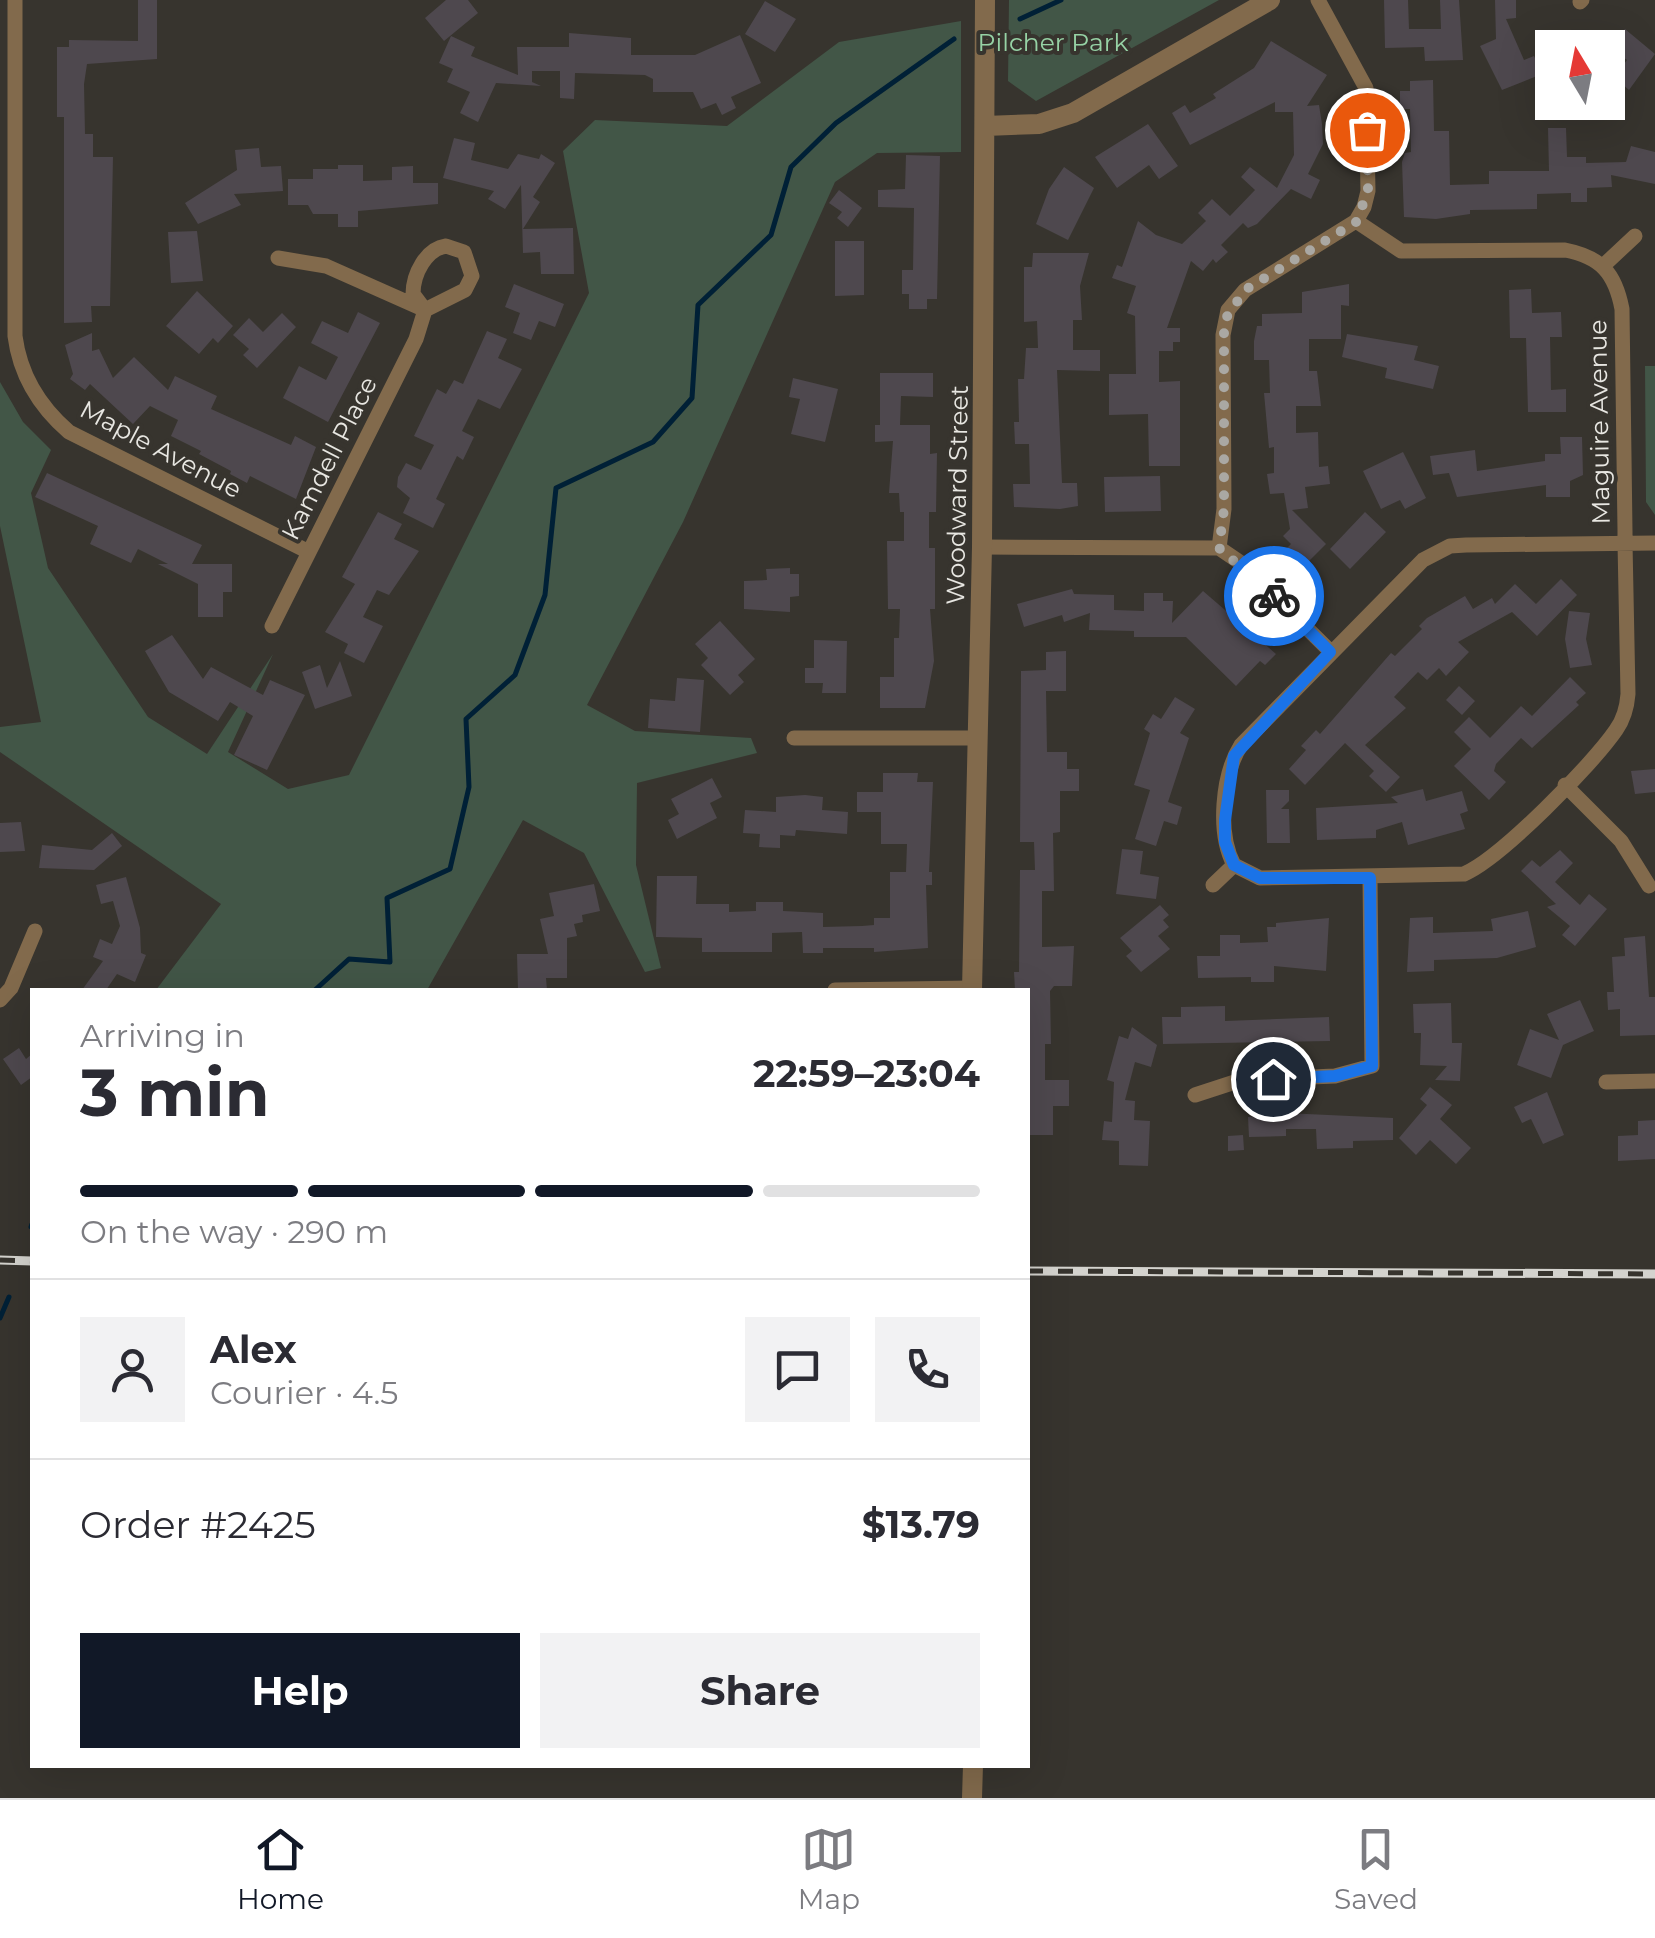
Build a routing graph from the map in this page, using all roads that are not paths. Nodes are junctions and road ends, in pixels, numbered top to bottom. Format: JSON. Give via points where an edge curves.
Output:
{"nodes":[{"id":1,"x":15,"y":0,"type":"edge"},
{"id":2,"x":985,"y":0,"type":"edge"},
{"id":3,"x":1270,"y":0,"type":"edge"},
{"id":4,"x":1318,"y":0,"type":"edge"},
{"id":5,"x":985,"y":126,"type":"junction"},
{"id":6,"x":1356,"y":222,"type":"junction"},
{"id":7,"x":7,"y":229,"type":"edge"},
{"id":8,"x":1635,"y":236,"type":"dead end"},
{"id":9,"x":278,"y":258,"type":"dead end"},
{"id":10,"x":1604,"y":265,"type":"junction"},
{"id":11,"x":425,"y":310,"type":"junction"},
{"id":12,"x":1626,"y":543,"type":"junction"},
{"id":13,"x":1655,"y":543,"type":"edge"},
{"id":14,"x":982,"y":547,"type":"junction"},
{"id":15,"x":1219,"y":548,"type":"junction"},
{"id":16,"x":309,"y":552,"type":"junction"},
{"id":17,"x":272,"y":626,"type":"dead end"},
{"id":18,"x":1330,"y":652,"type":"junction"},
{"id":19,"x":794,"y":738,"type":"dead end"},
{"id":20,"x":977,"y":738,"type":"junction"},
{"id":21,"x":1565,"y":785,"type":"junction"},
{"id":22,"x":1234,"y":865,"type":"junction"},
{"id":23,"x":1370,"y":878,"type":"junction"},
{"id":24,"x":1212,"y":885,"type":"dead end"},
{"id":25,"x":1649,"y":886,"type":"dead end"},
{"id":26,"x":34,"y":931,"type":"dead end"},
{"id":27,"x":972,"y":988,"type":"edge"},
{"id":28,"x":0,"y":1000,"type":"edge"},
{"id":29,"x":1606,"y":1082,"type":"dead end"},
{"id":30,"x":1655,"y":1082,"type":"edge"},
{"id":31,"x":1195,"y":1095,"type":"dead end"},
{"id":32,"x":973,"y":1768,"type":"edge"},
{"id":33,"x":972,"y":1798,"type":"edge"}],
"edges":[{"from":1,"to":7,"type":"street","name":"Maple Avenue"},
{"from":2,"to":5,"type":"street","name":"Woodward Street"},
{"from":3,"to":5,"type":"street","via":[[1073,113],[1039,124]]},
{"from":4,"to":6,"type":"street","via":[[1366,88],[1368,191]]},
{"from":5,"to":14,"type":"street","name":"Woodward Street"},
{"from":6,"to":10,"type":"street","via":[[1402,251],[1565,250]]},
{"from":6,"to":15,"type":"street","via":[[1245,290],[1228,310]]},
{"from":7,"to":16,"type":"street","name":"Maple Avenue","via":[[17,352],[44,408],[87,443]]},
{"from":8,"to":10,"type":"street"},
{"from":9,"to":11,"type":"street","via":[[336,269]]},
{"from":10,"to":12,"type":"street","name":"Maguire Avenue","via":[[1622,309]]},
{"from":11,"to":11,"type":"street","name":"Kamdell Place","via":[[413,294],[416,276],[437,247],[457,248],[470,261],[469,283]]},
{"from":11,"to":16,"type":"street","name":"Kamdell Place"},
{"from":12,"to":13,"type":"street"},
{"from":12,"to":18,"type":"street","via":[[1450,546],[1423,560]]},
{"from":12,"to":21,"type":"street","name":"Maguire Avenue","via":[[1627,707],[1614,734]]},
{"from":14,"to":15,"type":"street"},
{"from":14,"to":20,"type":"street","name":"Woodward Street"},
{"from":15,"to":18,"type":"street"},
{"from":16,"to":17,"type":"street","name":"Kamdell Place"},
{"from":18,"to":22,"type":"street","via":[[1234,756],[1225,820]]},
{"from":19,"to":20,"type":"street"},
{"from":20,"to":27,"type":"street","name":"Woodward Street"},
{"from":21,"to":23,"type":"street","name":"Maguire Avenue","via":[[1476,869]]},
{"from":21,"to":25,"type":"street","via":[[1621,841]]},
{"from":22,"to":23,"type":"street","name":"Maguire Avenue","via":[[1260,878]]},
{"from":22,"to":24,"type":"street"},
{"from":23,"to":31,"type":"street","via":[[1372,1066],[1335,1076],[1241,1080]]},
{"from":26,"to":28,"type":"street"},
{"from":29,"to":30,"type":"street"},
{"from":32,"to":33,"type":"street"}]}
